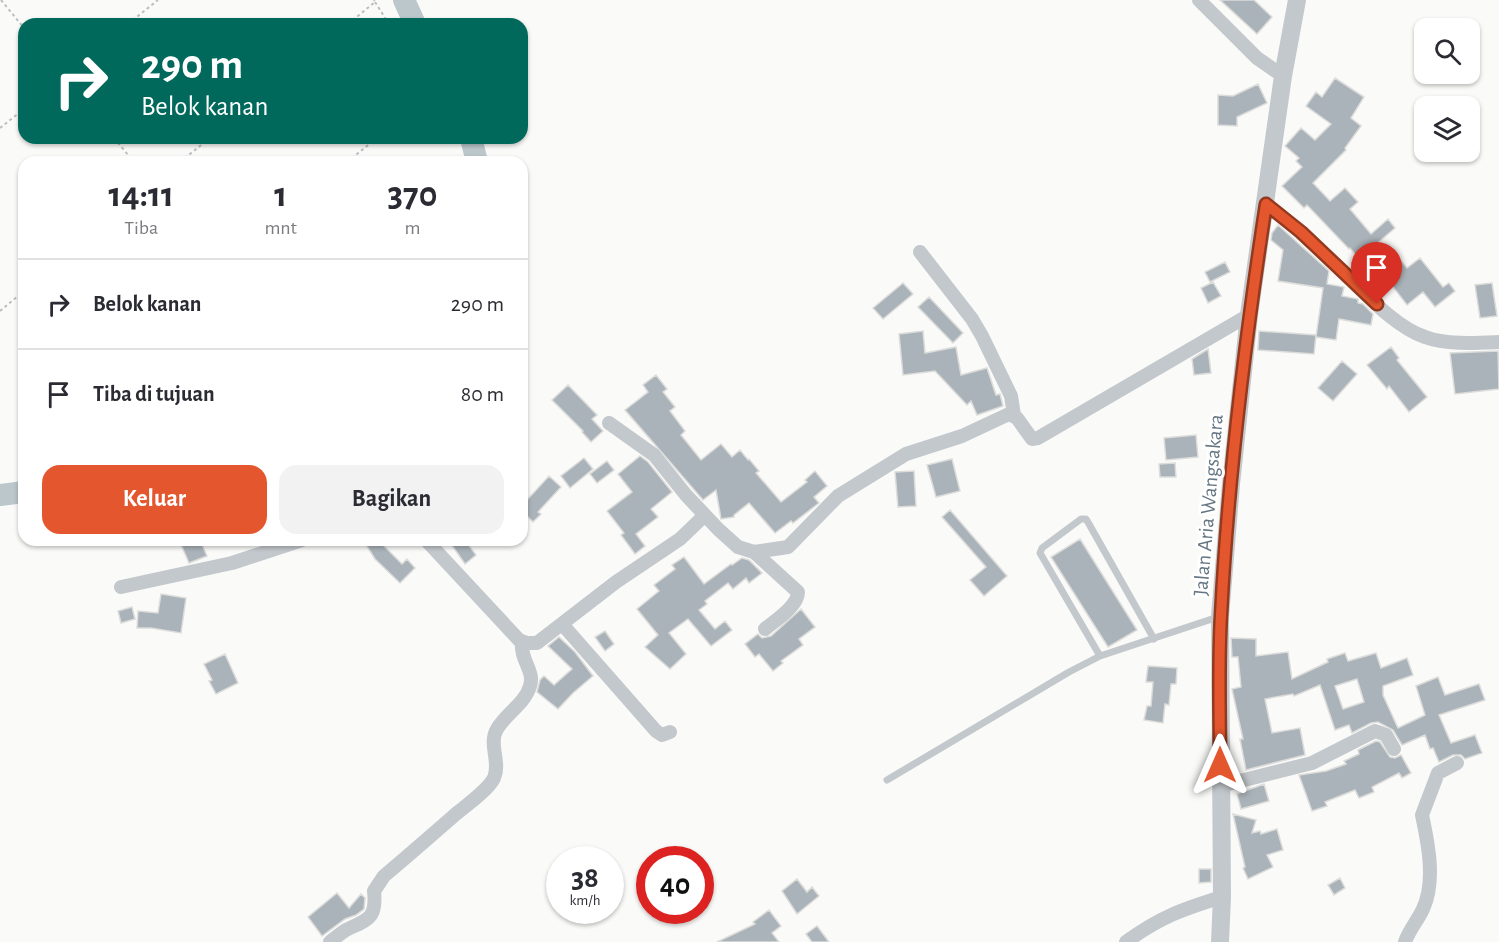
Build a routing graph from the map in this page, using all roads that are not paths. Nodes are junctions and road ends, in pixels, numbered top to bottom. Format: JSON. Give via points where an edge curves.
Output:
{"nodes":[{"id":1,"x":1200,"y":0,"type":"edge"},
{"id":2,"x":1297,"y":0,"type":"edge"},
{"id":3,"x":1283,"y":76,"type":"junction"},
{"id":4,"x":1266,"y":204,"type":"junction"},
{"id":5,"x":920,"y":252,"type":"dead end"},
{"id":6,"x":1249,"y":315,"type":"junction"},
{"id":7,"x":1499,"y":342,"type":"edge"},
{"id":8,"x":1014,"y":415,"type":"junction"},
{"id":9,"x":609,"y":423,"type":"dead end"},
{"id":10,"x":705,"y":516,"type":"junction"},
{"id":11,"x":283,"y":546,"type":"edge"},
{"id":12,"x":432,"y":546,"type":"edge"},
{"id":13,"x":754,"y":552,"type":"junction"},
{"id":14,"x":121,"y":587,"type":"dead end"},
{"id":15,"x":1220,"y":617,"type":"junction"},
{"id":16,"x":562,"y":624,"type":"junction"},
{"id":17,"x":765,"y":629,"type":"dead end"},
{"id":18,"x":1154,"y":639,"type":"junction"},
{"id":19,"x":522,"y":642,"type":"junction"},
{"id":20,"x":1100,"y":656,"type":"junction"},
{"id":21,"x":670,"y":732,"type":"dead end"},
{"id":22,"x":1394,"y":749,"type":"dead end"},
{"id":23,"x":1457,"y":764,"type":"dead end"},
{"id":24,"x":887,"y":780,"type":"dead end"},
{"id":25,"x":1220,"y":786,"type":"junction"},
{"id":26,"x":1222,"y":897,"type":"junction"},
{"id":27,"x":330,"y":942,"type":"edge"},
{"id":28,"x":1126,"y":942,"type":"edge"},
{"id":29,"x":1220,"y":942,"type":"edge"},
{"id":30,"x":1405,"y":942,"type":"edge"}],
"edges":[{"from":1,"to":3,"type":"street","via":[[1257,58]]},
{"from":2,"to":3,"type":"street","name":"Jalan Aria Wangsakara"},
{"from":3,"to":4,"type":"street","name":"Jalan Aria Wangsakara"},
{"from":4,"to":6,"type":"street","name":"Jalan Aria Wangsakara"},
{"from":4,"to":7,"type":"street","via":[[1408,329],[1427,338],[1472,344]]},
{"from":5,"to":8,"type":"street","via":[[977,327],[1011,396]]},
{"from":6,"to":8,"type":"street","via":[[1038,438],[1032,439]]},
{"from":6,"to":15,"type":"street","name":"Jalan Aria Wangsakara"},
{"from":8,"to":13,"type":"street","via":[[906,454],[838,496],[789,547]]},
{"from":9,"to":10,"type":"street","via":[[654,455]]},
{"from":10,"to":13,"type":"street","via":[[738,547]]},
{"from":10,"to":16,"type":"street","via":[[680,539]]},
{"from":11,"to":14,"type":"street","via":[[232,562]]},
{"from":12,"to":19,"type":"street"},
{"from":13,"to":17,"type":"street","via":[[798,592],[792,605]]},
{"from":15,"to":18,"type":"lane"},
{"from":15,"to":25,"type":"street","name":"Jalan Aria Wangsakara"},
{"from":16,"to":19,"type":"street","via":[[537,643]]},
{"from":16,"to":21,"type":"street","via":[[656,731],[663,735]]},
{"from":18,"to":20,"type":"lane"},
{"from":18,"to":20,"type":"lane","via":[[1086,519],[1081,519],[1040,553]]},
{"from":19,"to":27,"type":"street","via":[[521,652],[532,676],[530,687],[497,729],[493,780],[384,876],[374,891],[375,908],[371,916]]},
{"from":20,"to":24,"type":"lane"},
{"from":22,"to":25,"type":"street","via":[[1386,735],[1376,731],[1312,763]]},
{"from":23,"to":30,"type":"street","via":[[1438,774],[1424,807],[1429,891]]},
{"from":25,"to":26,"type":"street","name":"Jalan Aria Wangsakara"},
{"from":26,"to":28,"type":"street","via":[[1173,913]]},
{"from":26,"to":29,"type":"street","name":"Jalan Aria Wangsakara"}]}
